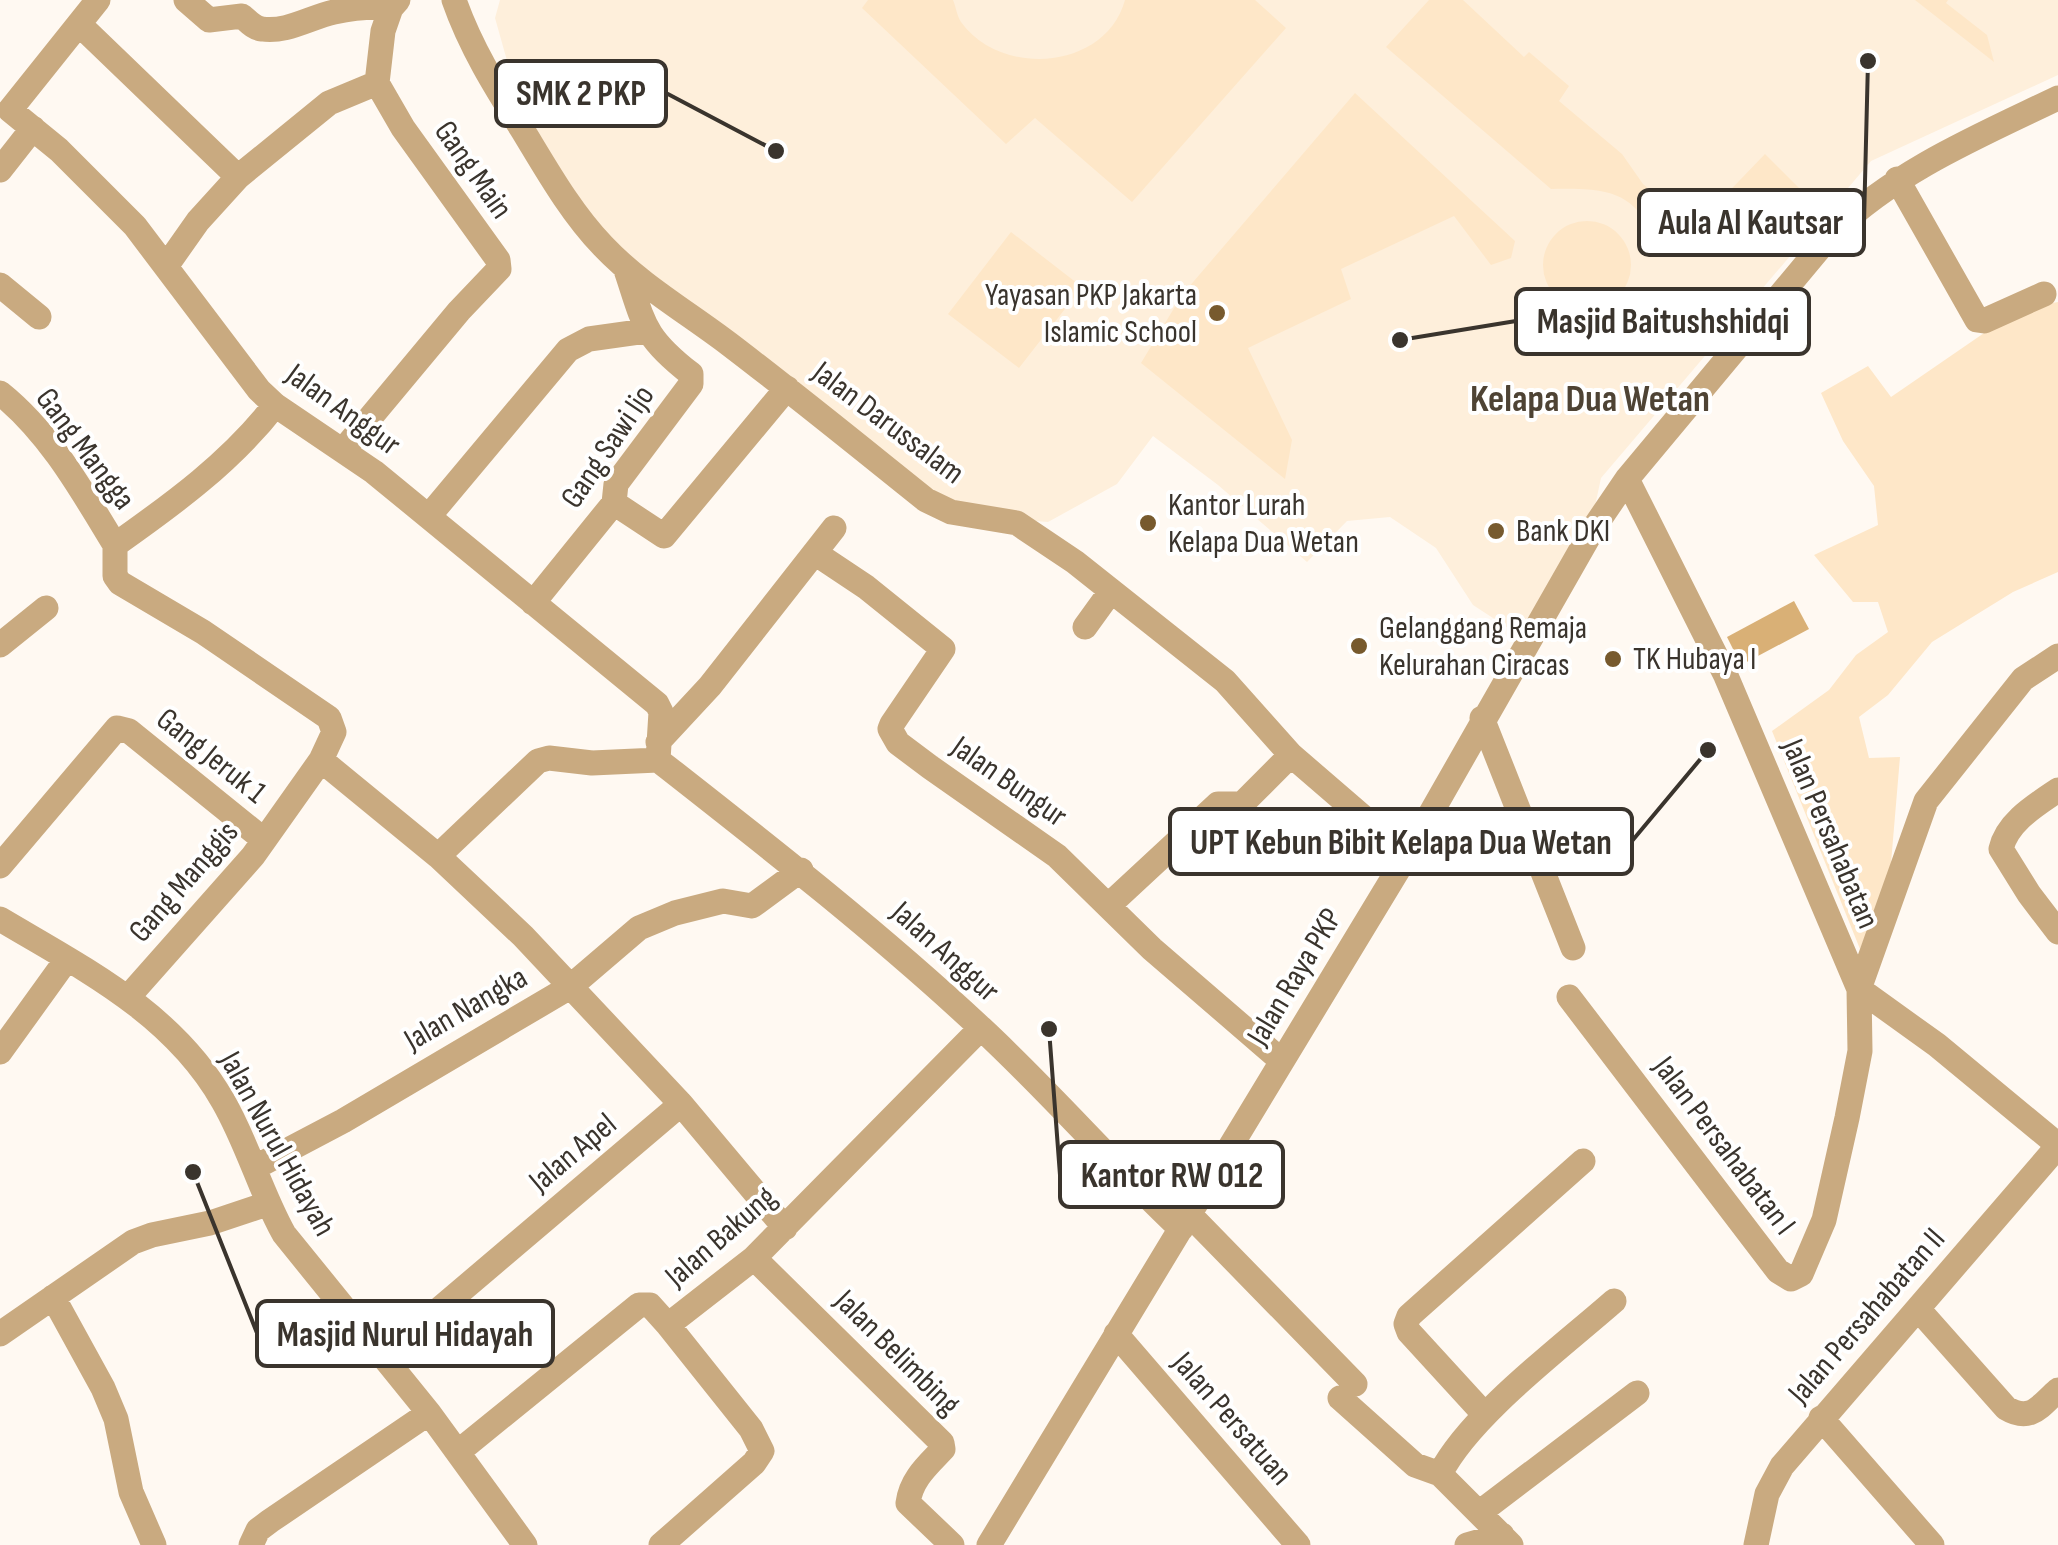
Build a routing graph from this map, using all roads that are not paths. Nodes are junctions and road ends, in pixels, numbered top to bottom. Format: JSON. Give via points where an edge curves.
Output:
{"nodes":[{"id":1,"x":98,"y":0,"type":"edge"},
{"id":2,"x":186,"y":0,"type":"edge"},
{"id":3,"x":454,"y":0,"type":"edge"},
{"id":4,"x":395,"y":4,"type":"edge"},
{"id":5,"x":80,"y":25,"type":"junction"},
{"id":6,"x":377,"y":83,"type":"junction"},
{"id":7,"x":2058,"y":98,"type":"edge"},
{"id":8,"x":5,"y":112,"type":"edge"},
{"id":9,"x":34,"y":128,"type":"junction"},
{"id":10,"x":0,"y":170,"type":"edge"},
{"id":11,"x":238,"y":177,"type":"junction"},
{"id":12,"x":1898,"y":179,"type":"junction"},
{"id":13,"x":167,"y":265,"type":"junction"},
{"id":14,"x":625,"y":267,"type":"junction"},
{"id":15,"x":0,"y":285,"type":"edge"},
{"id":16,"x":2044,"y":294,"type":"dead end"},
{"id":17,"x":39,"y":318,"type":"dead end"},
{"id":18,"x":646,"y":331,"type":"junction"},
{"id":19,"x":787,"y":388,"type":"junction"},
{"id":20,"x":0,"y":394,"type":"edge"},
{"id":21,"x":275,"y":405,"type":"junction"},
{"id":22,"x":344,"y":449,"type":"junction"},
{"id":23,"x":1627,"y":478,"type":"junction"},
{"id":24,"x":614,"y":503,"type":"junction"},
{"id":25,"x":429,"y":516,"type":"junction"},
{"id":26,"x":834,"y":528,"type":"dead end"},
{"id":27,"x":115,"y":545,"type":"junction"},
{"id":28,"x":814,"y":553,"type":"junction"},
{"id":29,"x":1111,"y":591,"type":"junction"},
{"id":30,"x":534,"y":603,"type":"junction"},
{"id":31,"x":46,"y":608,"type":"dead end"},
{"id":32,"x":1085,"y":628,"type":"dead end"},
{"id":33,"x":0,"y":645,"type":"edge"},
{"id":34,"x":2058,"y":656,"type":"edge"},
{"id":35,"x":1482,"y":718,"type":"junction"},
{"id":36,"x":658,"y":751,"type":"junction"},
{"id":37,"x":1291,"y":755,"type":"junction"},
{"id":38,"x":321,"y":760,"type":"junction"},
{"id":39,"x":2058,"y":790,"type":"edge"},
{"id":40,"x":264,"y":840,"type":"junction"},
{"id":41,"x":1407,"y":855,"type":"junction"},
{"id":42,"x":438,"y":856,"type":"junction"},
{"id":43,"x":0,"y":866,"type":"edge"},
{"id":44,"x":802,"y":870,"type":"junction"},
{"id":45,"x":1108,"y":906,"type":"junction"},
{"id":46,"x":0,"y":919,"type":"edge"},
{"id":47,"x":2058,"y":932,"type":"edge"},
{"id":48,"x":1574,"y":948,"type":"dead end"},
{"id":49,"x":66,"y":959,"type":"junction"},
{"id":50,"x":570,"y":987,"type":"junction"},
{"id":51,"x":1859,"y":989,"type":"junction"},
{"id":52,"x":128,"y":996,"type":"junction"},
{"id":53,"x":1569,"y":997,"type":"dead end"},
{"id":54,"x":982,"y":1028,"type":"junction"},
{"id":55,"x":4,"y":1036,"type":"edge"},
{"id":56,"x":1282,"y":1061,"type":"junction"},
{"id":57,"x":681,"y":1104,"type":"junction"},
{"id":58,"x":2058,"y":1145,"type":"edge"},
{"id":59,"x":1584,"y":1161,"type":"dead end"},
{"id":60,"x":254,"y":1168,"type":"junction"},
{"id":61,"x":267,"y":1204,"type":"junction"},
{"id":62,"x":1185,"y":1221,"type":"junction"},
{"id":63,"x":786,"y":1228,"type":"junction"},
{"id":64,"x":754,"y":1258,"type":"junction"},
{"id":65,"x":53,"y":1297,"type":"junction"},
{"id":66,"x":1614,"y":1301,"type":"dead end"},
{"id":67,"x":1919,"y":1310,"type":"junction"},
{"id":68,"x":668,"y":1324,"type":"junction"},
{"id":69,"x":0,"y":1334,"type":"edge"},
{"id":70,"x":1116,"y":1334,"type":"junction"},
{"id":71,"x":384,"y":1357,"type":"junction"},
{"id":72,"x":2058,"y":1390,"type":"edge"},
{"id":73,"x":1637,"y":1393,"type":"dead end"},
{"id":74,"x":429,"y":1413,"type":"junction"},
{"id":75,"x":1486,"y":1415,"type":"junction"},
{"id":76,"x":1821,"y":1418,"type":"junction"},
{"id":77,"x":458,"y":1452,"type":"junction"},
{"id":78,"x":1440,"y":1474,"type":"junction"},
{"id":79,"x":1480,"y":1513,"type":"junction"},
{"id":80,"x":1506,"y":1540,"type":"edge"},
{"id":81,"x":154,"y":1545,"type":"edge"},
{"id":82,"x":251,"y":1545,"type":"edge"},
{"id":83,"x":526,"y":1545,"type":"edge"},
{"id":84,"x":661,"y":1545,"type":"edge"},
{"id":85,"x":952,"y":1545,"type":"edge"},
{"id":86,"x":989,"y":1545,"type":"edge"},
{"id":87,"x":1298,"y":1545,"type":"edge"},
{"id":88,"x":1467,"y":1545,"type":"edge"},
{"id":89,"x":1756,"y":1545,"type":"edge"},
{"id":90,"x":1932,"y":1545,"type":"edge"}],
"edges":[{"from":1,"to":5,"type":"street"},
{"from":2,"to":4,"type":"street","via":[[209,20],[242,16],[264,29]]},
{"from":3,"to":14,"type":"street","name":"Jalan Darussalam","via":[[485,70],[546,168]]},
{"from":4,"to":6,"type":"street","via":[[383,31]]},
{"from":5,"to":8,"type":"street"},
{"from":5,"to":11,"type":"street"},
{"from":6,"to":11,"type":"street","via":[[329,103]]},
{"from":6,"to":22,"type":"street","name":"Gang Main","via":[[500,269]]},
{"from":7,"to":12,"type":"street","name":"Jalan Raya PKP"},
{"from":8,"to":9,"type":"street","name":"Jalan Anggur"},
{"from":9,"to":10,"type":"street"},
{"from":9,"to":13,"type":"street","name":"Jalan Anggur"},
{"from":11,"to":13,"type":"street"},
{"from":12,"to":16,"type":"street","via":[[1976,320]]},
{"from":12,"to":23,"type":"street","name":"Jalan Raya PKP","via":[[1833,232]]},
{"from":13,"to":21,"type":"street","name":"Jalan Anggur"},
{"from":14,"to":18,"type":"street","name":"Gang Sawi Ijo"},
{"from":14,"to":19,"type":"street","name":"Jalan Darussalam"},
{"from":15,"to":17,"type":"street"},
{"from":18,"to":24,"type":"street","name":"Gang Sawi Ijo","via":[[690,374],[692,384],[616,484]]},
{"from":18,"to":25,"type":"street","name":"Gang Sawi Ijo","via":[[588,338],[568,350]]},
{"from":19,"to":24,"type":"street","via":[[664,536]]},
{"from":19,"to":29,"type":"street","name":"Jalan Darussalam","via":[[926,500],[951,512],[1016,524]]},
{"from":20,"to":27,"type":"street","name":"Gang Mangga","via":[[36,428]]},
{"from":21,"to":22,"type":"street","name":"Jalan Anggur"},
{"from":21,"to":27,"type":"street","via":[[231,455]]},
{"from":22,"to":25,"type":"street","name":"Jalan Anggur"},
{"from":23,"to":35,"type":"street","name":"Jalan Raya PKP"},
{"from":23,"to":51,"type":"street","name":"Jalan Persahabatan","via":[[1726,676]]},
{"from":24,"to":30,"type":"street","name":"Gang Sawi Ijo"},
{"from":25,"to":30,"type":"street","name":"Jalan Anggur"},
{"from":26,"to":28,"type":"street"},
{"from":27,"to":38,"type":"street","via":[[120,584],[328,718],[334,732]]},
{"from":28,"to":36,"type":"street"},
{"from":28,"to":45,"type":"street","name":"Jalan Bungur","via":[[942,649],[892,724],[898,743],[1057,856]]},
{"from":29,"to":32,"type":"street"},
{"from":29,"to":37,"type":"street","name":"Jalan Darussalam","via":[[1225,681]]},
{"from":30,"to":36,"type":"street","name":"Jalan Anggur","via":[[657,704]]},
{"from":31,"to":33,"type":"street"},
{"from":34,"to":51,"type":"street","via":[[2024,679],[1926,801]]},
{"from":35,"to":41,"type":"street","name":"Jalan Raya PKP"},
{"from":35,"to":48,"type":"street"},
{"from":36,"to":42,"type":"street","via":[[592,763],[538,761]]},
{"from":36,"to":44,"type":"street","name":"Jalan Anggur"},
{"from":37,"to":41,"type":"street","name":"Jalan Darussalam"},
{"from":37,"to":45,"type":"street","via":[[1242,804],[1218,804]]},
{"from":38,"to":40,"type":"street","name":"Gang Manggis"},
{"from":38,"to":42,"type":"street"},
{"from":39,"to":47,"type":"street","via":[[2018,820],[2001,849]]},
{"from":40,"to":43,"type":"street","name":"Gang Jeruk 1","via":[[117,728]]},
{"from":40,"to":52,"type":"street","name":"Gang Manggis"},
{"from":41,"to":56,"type":"street","name":"Jalan Raya PKP"},
{"from":42,"to":50,"type":"street"},
{"from":44,"to":50,"type":"street","via":[[752,906],[723,902],[640,928]]},
{"from":44,"to":54,"type":"street","name":"Jalan Anggur"},
{"from":45,"to":56,"type":"street","name":"Jalan Bungur"},
{"from":46,"to":49,"type":"street","name":"Jalan Nurul Hidayah"},
{"from":49,"to":52,"type":"street","name":"Jalan Nurul Hidayah"},
{"from":49,"to":55,"type":"street"},
{"from":50,"to":57,"type":"street","name":"Jalan Nangka"},
{"from":50,"to":60,"type":"street","name":"Jalan Nangka"},
{"from":51,"to":53,"type":"street","name":"Jalan Persahabatan I","via":[[1860,1051],[1824,1220],[1810,1260],[1791,1279],[1768,1259]]},
{"from":51,"to":58,"type":"street"},
{"from":52,"to":60,"type":"street","name":"Jalan Nurul Hidayah","via":[[213,1084]]},
{"from":54,"to":62,"type":"street","name":"Jalan Anggur"},
{"from":54,"to":63,"type":"street","name":"Jalan Bakung"},
{"from":56,"to":62,"type":"street","name":"Jalan Raya PKP"},
{"from":57,"to":63,"type":"street"},
{"from":57,"to":71,"type":"street","name":"Jalan Apel"},
{"from":58,"to":67,"type":"street","name":"Jalan Persahabatan II"},
{"from":59,"to":75,"type":"street","via":[[1408,1316],[1409,1332]]},
{"from":60,"to":61,"type":"street","name":"Jalan Nurul Hidayah"},
{"from":61,"to":65,"type":"street","via":[[132,1242]]},
{"from":61,"to":71,"type":"street","name":"Jalan Nurul Hidayah"},
{"from":62,"to":70,"type":"street","name":"Jalan Raya PKP"},
{"from":62,"to":78,"type":"street","name":"Jalan Anggur","via":[[1414,1465]]},
{"from":63,"to":64,"type":"street","name":"Jalan Bakung"},
{"from":64,"to":68,"type":"street","name":"Jalan Bakung"},
{"from":64,"to":85,"type":"street","name":"Jalan Belimbing","via":[[942,1443],[908,1502]]},
{"from":65,"to":69,"type":"street"},
{"from":65,"to":81,"type":"street","via":[[116,1419],[131,1492]]},
{"from":66,"to":75,"type":"street"},
{"from":67,"to":72,"type":"street","via":[[2015,1414],[2032,1412]]},
{"from":67,"to":76,"type":"street","name":"Jalan Persahabatan II"},
{"from":68,"to":77,"type":"street","via":[[650,1305],[639,1305]]},
{"from":68,"to":84,"type":"street","name":"Jalan Bakung","via":[[762,1451]]},
{"from":70,"to":86,"type":"street","name":"Jalan Raya PKP"},
{"from":70,"to":87,"type":"street","name":"Jalan Persatuan"},
{"from":71,"to":74,"type":"street","name":"Jalan Nurul Hidayah"},
{"from":73,"to":79,"type":"street"},
{"from":74,"to":77,"type":"street","name":"Jalan Nurul Hidayah"},
{"from":74,"to":82,"type":"street","via":[[270,1521]]},
{"from":75,"to":78,"type":"street"},
{"from":76,"to":89,"type":"street","name":"Jalan Persahabatan II","via":[[1767,1494]]},
{"from":76,"to":90,"type":"street"},
{"from":77,"to":83,"type":"street","name":"Jalan Nurul Hidayah"},
{"from":78,"to":79,"type":"street","name":"Jalan Anggur"},
{"from":79,"to":80,"type":"street","name":"Jalan Anggur"},
{"from":80,"to":88,"type":"street"}]}
